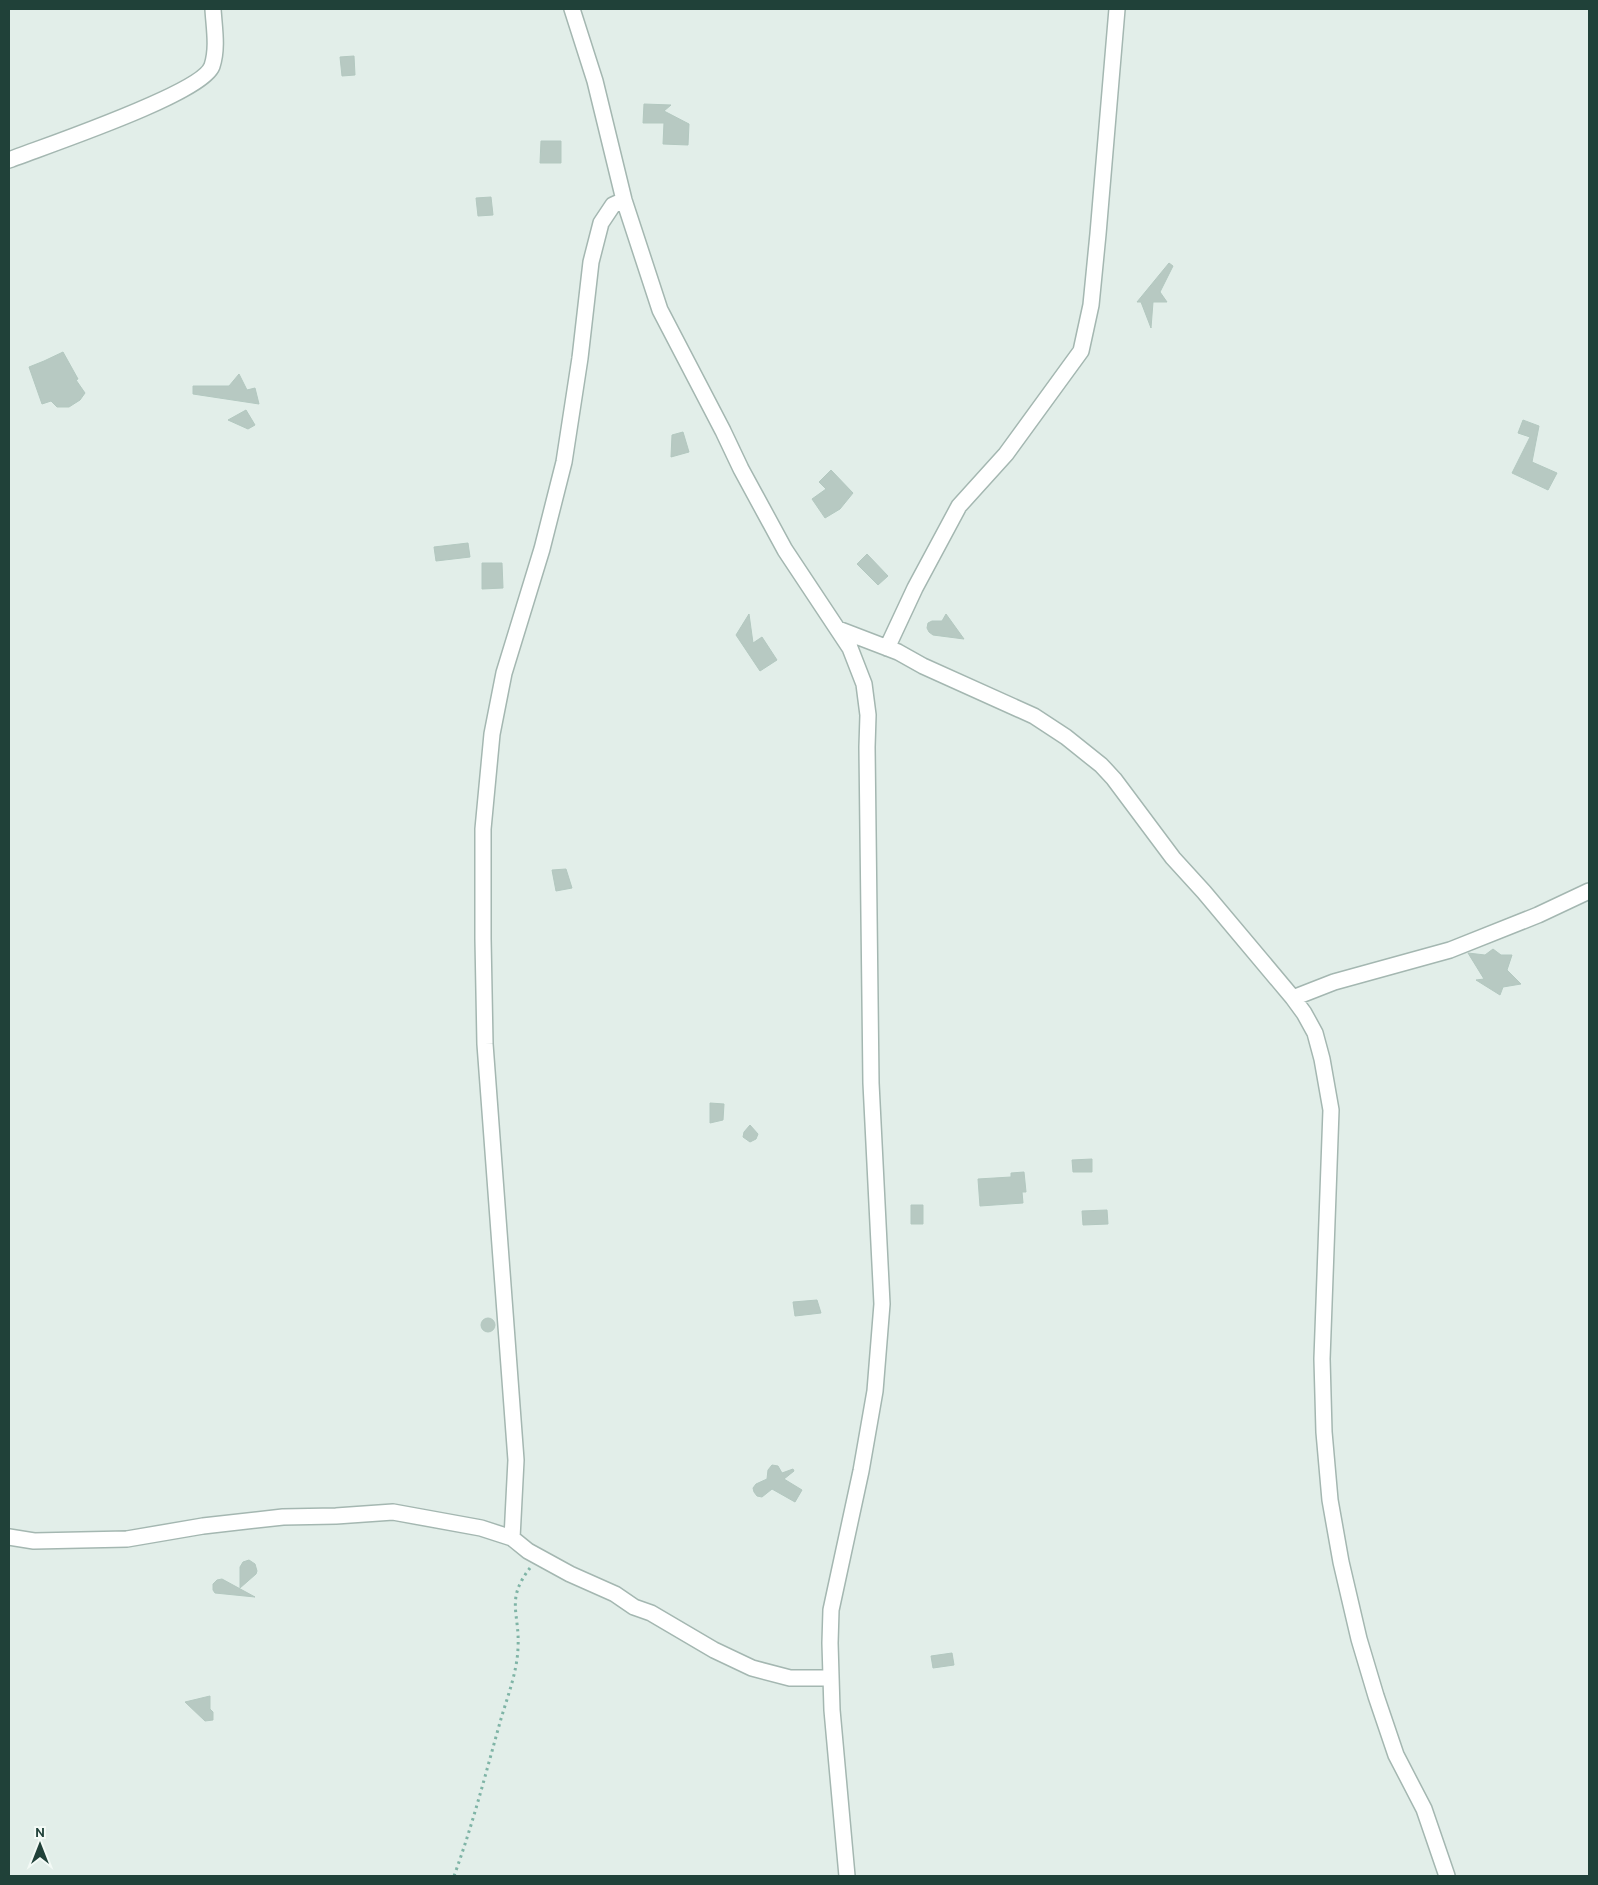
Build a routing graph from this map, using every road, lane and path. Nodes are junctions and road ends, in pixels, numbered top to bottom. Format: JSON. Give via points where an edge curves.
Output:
{"nodes":[{"id":1,"x":213,"y":9,"type":"edge"},
{"id":2,"x":572,"y":9,"type":"edge"},
{"id":3,"x":1117,"y":9,"type":"edge"},
{"id":4,"x":9,"y":160,"type":"edge"},
{"id":5,"x":624,"y":200,"type":"junction"},
{"id":6,"x":838,"y":629,"type":"junction"},
{"id":7,"x":887,"y":648,"type":"junction"},
{"id":8,"x":1589,"y":890,"type":"edge"},
{"id":9,"x":1292,"y":998,"type":"junction"},
{"id":10,"x":9,"y":1537,"type":"edge"},
{"id":11,"x":512,"y":1538,"type":"junction"},
{"id":12,"x":538,"y":1557,"type":"junction"},
{"id":13,"x":831,"y":1678,"type":"junction"},
{"id":14,"x":454,"y":1876,"type":"edge"},
{"id":15,"x":847,"y":1876,"type":"edge"},
{"id":16,"x":1447,"y":1876,"type":"edge"}],
"edges":[{"from":1,"to":4,"type":"street","via":[[215,41],[212,66],[206,75],[154,105]]},
{"from":2,"to":5,"type":"street","via":[[596,81]]},
{"from":3,"to":7,"type":"street","via":[[1091,305],[1081,352],[1006,454],[959,506]]},
{"from":5,"to":6,"type":"street","via":[[660,310],[785,550]]},
{"from":5,"to":11,"type":"street","via":[[612,205],[601,223],[591,262],[564,462],[542,549],[504,673],[492,734],[483,829],[485,1044],[516,1460]]},
{"from":6,"to":7,"type":"street"},
{"from":6,"to":13,"type":"street","via":[[850,648],[864,684],[868,715],[871,1083],[882,1304],[875,1391],[831,1610]]},
{"from":7,"to":9,"type":"street","via":[[1034,716],[1066,736],[1101,765],[1173,858]]},
{"from":8,"to":9,"type":"street","via":[[1538,915],[1450,950],[1334,982]]},
{"from":9,"to":16,"type":"street","via":[[1315,1034],[1331,1110],[1322,1360],[1330,1500],[1359,1639],[1376,1696],[1396,1754],[1424,1809]]},
{"from":10,"to":11,"type":"street","via":[[34,1541],[127,1539],[282,1517],[393,1512],[481,1528]]},
{"from":11,"to":12,"type":"street"},
{"from":12,"to":13,"type":"street","via":[[752,1668],[790,1678]]},
{"from":12,"to":14,"type":"path","via":[[521,1580],[515,1596],[516,1664]]},
{"from":13,"to":15,"type":"street"}]}
